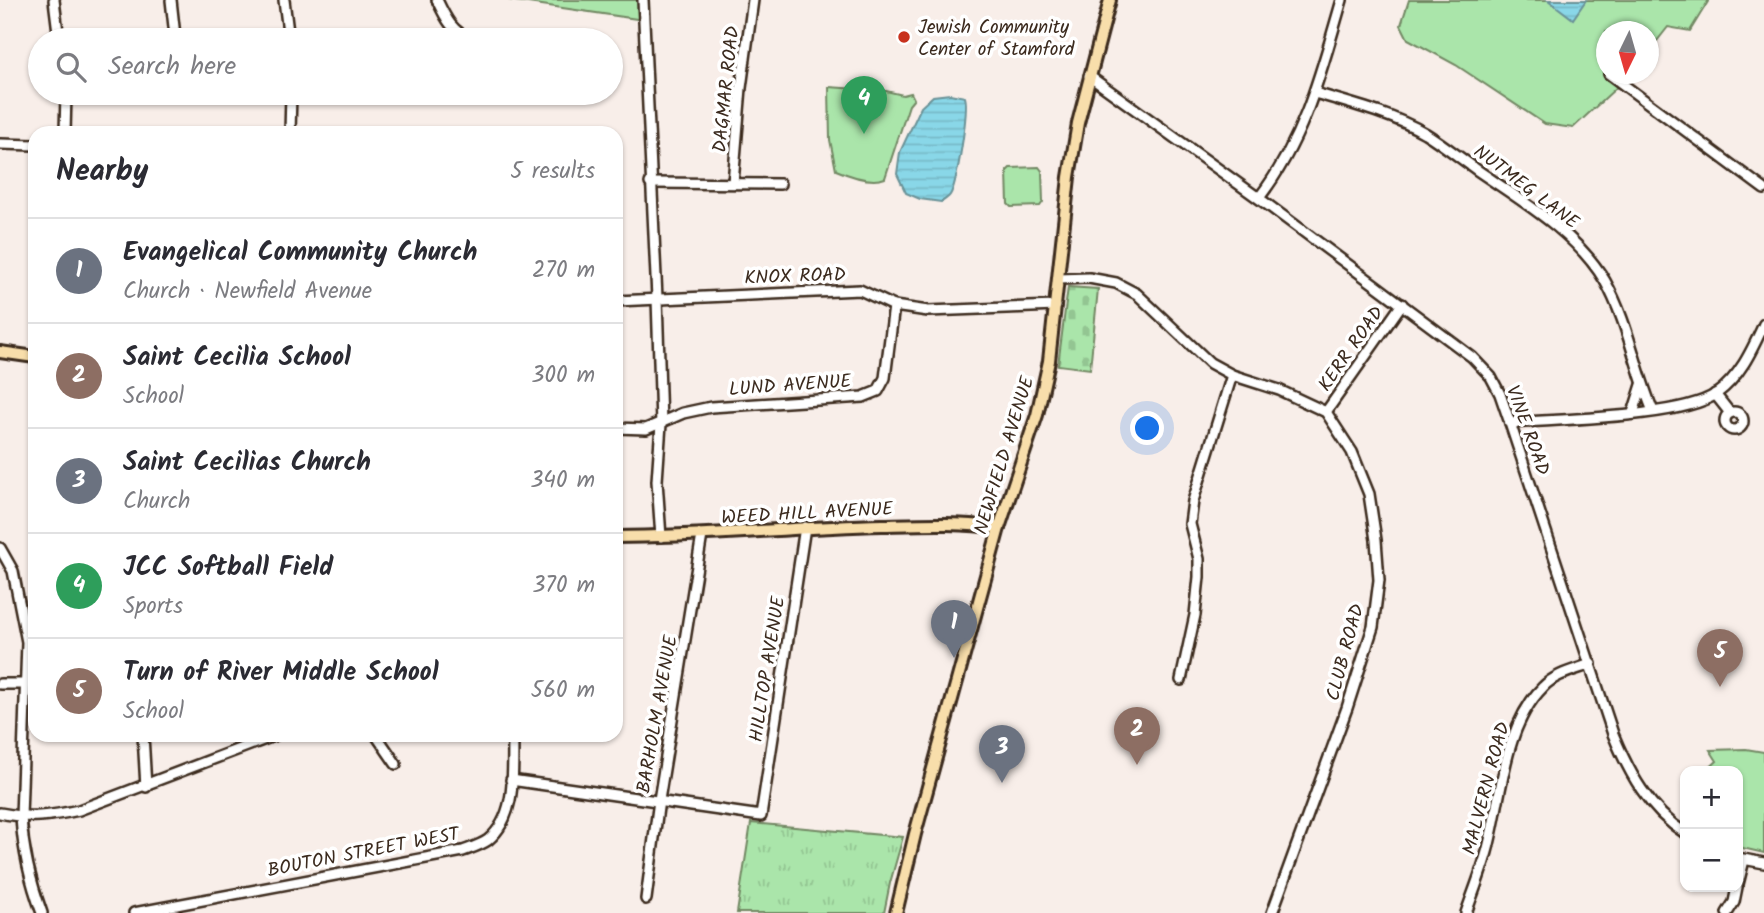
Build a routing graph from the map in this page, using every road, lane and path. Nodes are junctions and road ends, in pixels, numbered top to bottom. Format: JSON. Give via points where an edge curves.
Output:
{"nodes":[{"id":1,"x":54,"y":0,"type":"edge"},
{"id":2,"x":171,"y":0,"type":"edge"},
{"id":3,"x":284,"y":0,"type":"edge"},
{"id":4,"x":438,"y":0,"type":"edge"},
{"id":5,"x":643,"y":0,"type":"edge"},
{"id":6,"x":753,"y":0,"type":"edge"},
{"id":7,"x":1110,"y":0,"type":"edge"},
{"id":8,"x":1342,"y":0,"type":"edge"},
{"id":9,"x":58,"y":28,"type":"edge"},
{"id":10,"x":174,"y":28,"type":"edge"},
{"id":11,"x":288,"y":28,"type":"edge"},
{"id":12,"x":452,"y":28,"type":"edge"},
{"id":13,"x":1089,"y":76,"type":"junction"},
{"id":14,"x":1623,"y":84,"type":"edge"},
{"id":15,"x":1315,"y":93,"type":"junction"},
{"id":16,"x":66,"y":105,"type":"edge"},
{"id":17,"x":290,"y":105,"type":"edge"},
{"id":18,"x":65,"y":126,"type":"edge"},
{"id":19,"x":290,"y":126,"type":"edge"},
{"id":20,"x":0,"y":144,"type":"edge"},
{"id":21,"x":28,"y":145,"type":"edge"},
{"id":22,"x":650,"y":183,"type":"junction"},
{"id":23,"x":733,"y":183,"type":"junction"},
{"id":24,"x":780,"y":184,"type":"dead end"},
{"id":25,"x":1764,"y":189,"type":"edge"},
{"id":26,"x":1259,"y":198,"type":"junction"},
{"id":27,"x":1059,"y":279,"type":"junction"},
{"id":28,"x":657,"y":298,"type":"junction"},
{"id":29,"x":623,"y":300,"type":"edge"},
{"id":30,"x":1402,"y":304,"type":"junction"},
{"id":31,"x":894,"y":306,"type":"junction"},
{"id":32,"x":1056,"y":306,"type":"junction"},
{"id":33,"x":1764,"y":324,"type":"edge"},
{"id":34,"x":0,"y":352,"type":"edge"},
{"id":35,"x":28,"y":356,"type":"edge"},
{"id":36,"x":1232,"y":375,"type":"junction"},
{"id":37,"x":1642,"y":385,"type":"junction"},
{"id":38,"x":1716,"y":394,"type":"junction"},
{"id":39,"x":1653,"y":411,"type":"junction"},
{"id":40,"x":1326,"y":412,"type":"junction"},
{"id":41,"x":1633,"y":413,"type":"junction"},
{"id":42,"x":1730,"y":413,"type":"dead end"},
{"id":43,"x":1510,"y":423,"type":"junction"},
{"id":44,"x":661,"y":424,"type":"junction"},
{"id":45,"x":623,"y":428,"type":"edge"},
{"id":46,"x":805,"y":527,"type":"junction"},
{"id":47,"x":999,"y":527,"type":"junction"},
{"id":48,"x":702,"y":535,"type":"junction"},
{"id":49,"x":623,"y":537,"type":"edge"},
{"id":50,"x":661,"y":537,"type":"junction"},
{"id":51,"x":0,"y":548,"type":"edge"},
{"id":52,"x":1591,"y":664,"type":"junction"},
{"id":53,"x":1181,"y":680,"type":"dead end"},
{"id":54,"x":0,"y":684,"type":"edge"},
{"id":55,"x":26,"y":684,"type":"junction"},
{"id":56,"x":143,"y":742,"type":"edge"},
{"id":57,"x":258,"y":742,"type":"edge"},
{"id":58,"x":381,"y":742,"type":"edge"},
{"id":59,"x":513,"y":742,"type":"edge"},
{"id":60,"x":396,"y":764,"type":"dead end"},
{"id":61,"x":511,"y":780,"type":"junction"},
{"id":62,"x":146,"y":787,"type":"junction"},
{"id":63,"x":659,"y":800,"type":"junction"},
{"id":64,"x":0,"y":813,"type":"edge"},
{"id":65,"x":21,"y":817,"type":"junction"},
{"id":66,"x":1681,"y":829,"type":"edge"},
{"id":67,"x":1743,"y":859,"type":"edge"},
{"id":68,"x":1764,"y":863,"type":"edge"},
{"id":69,"x":1736,"y":892,"type":"edge"},
{"id":70,"x":646,"y":899,"type":"dead end"},
{"id":71,"x":42,"y":913,"type":"edge"},
{"id":72,"x":134,"y":913,"type":"edge"},
{"id":73,"x":896,"y":913,"type":"edge"},
{"id":74,"x":1272,"y":913,"type":"edge"},
{"id":75,"x":1466,"y":913,"type":"edge"},
{"id":76,"x":1727,"y":913,"type":"edge"}],
"edges":[{"from":1,"to":9,"type":"street"},
{"from":2,"to":10,"type":"street"},
{"from":3,"to":11,"type":"street"},
{"from":4,"to":12,"type":"street"},
{"from":5,"to":22,"type":"street"},
{"from":6,"to":23,"type":"street","name":"DAGMAR ROAD"},
{"from":7,"to":13,"type":"main road","name":"NEWFIELD AVENUE"},
{"from":8,"to":15,"type":"street"},
{"from":13,"to":26,"type":"street","name":"VINE ROAD"},
{"from":13,"to":27,"type":"main road","name":"NEWFIELD AVENUE","via":[[1069,177]]},
{"from":14,"to":25,"type":"street"},
{"from":15,"to":26,"type":"street","via":[[1285,162]]},
{"from":15,"to":37,"type":"street","name":"NUTMEG LANE","via":[[1424,133],[1532,208],[1583,250],[1619,311]]},
{"from":16,"to":18,"type":"street"},
{"from":17,"to":19,"type":"street"},
{"from":20,"to":21,"type":"street"},
{"from":22,"to":23,"type":"street"},
{"from":22,"to":28,"type":"street"},
{"from":23,"to":24,"type":"street"},
{"from":26,"to":30,"type":"street","name":"VINE ROAD"},
{"from":27,"to":32,"type":"main road","name":"NEWFIELD AVENUE"},
{"from":27,"to":36,"type":"street","via":[[1116,283],[1136,295],[1210,363]]},
{"from":28,"to":29,"type":"street","name":"KNOX ROAD"},
{"from":28,"to":31,"type":"street","name":"KNOX ROAD","via":[[860,290]]},
{"from":28,"to":44,"type":"street"},
{"from":30,"to":40,"type":"street","name":"KERR ROAD"},
{"from":30,"to":43,"type":"street","name":"VINE ROAD","via":[[1482,366],[1500,394]]},
{"from":31,"to":32,"type":"street","name":"KNOX ROAD","via":[[928,312]]},
{"from":31,"to":44,"type":"street","name":"LUND AVENUE","via":[[885,378],[878,391],[863,397],[711,407]]},
{"from":32,"to":47,"type":"main road","name":"NEWFIELD AVENUE","via":[[1037,415]]},
{"from":33,"to":38,"type":"street","via":[[1735,376]]},
{"from":34,"to":35,"type":"main road"},
{"from":36,"to":40,"type":"street"},
{"from":36,"to":53,"type":"street","via":[[1193,501],[1190,524],[1199,577]]},
{"from":37,"to":39,"type":"street","name":"NUTMEG LANE"},
{"from":37,"to":41,"type":"street"},
{"from":38,"to":39,"type":"street","via":[[1693,405]]},
{"from":38,"to":42,"type":"street"},
{"from":39,"to":41,"type":"street"},
{"from":40,"to":74,"type":"street","name":"CLUB ROAD","via":[[1352,452],[1369,494],[1379,580],[1373,627],[1347,708]]},
{"from":41,"to":43,"type":"street"},
{"from":43,"to":52,"type":"street","name":"VINE ROAD"},
{"from":44,"to":45,"type":"street"},
{"from":44,"to":50,"type":"street","via":[[657,481]]},
{"from":46,"to":47,"type":"main road","name":"WEED HILL AVENUE","via":[[968,523]]},
{"from":46,"to":48,"type":"main road","name":"WEED HILL AVENUE"},
{"from":46,"to":63,"type":"street","name":"HILLTOP AVENUE","via":[[761,816]]},
{"from":47,"to":73,"type":"main road","name":"NEWFIELD AVENUE"},
{"from":48,"to":50,"type":"main road","name":"WEED HILL AVENUE"},
{"from":48,"to":63,"type":"street","name":"BARHOLM AVENUE"},
{"from":49,"to":50,"type":"main road","name":"WEED HILL AVENUE"},
{"from":51,"to":55,"type":"street","via":[[13,571],[21,606],[27,642]]},
{"from":52,"to":66,"type":"street","name":"VINE ROAD","via":[[1624,761],[1647,799]]},
{"from":52,"to":75,"type":"street","name":"MALVERN ROAD","via":[[1544,685],[1525,709]]},
{"from":54,"to":55,"type":"street"},
{"from":55,"to":65,"type":"street"},
{"from":56,"to":62,"type":"street"},
{"from":57,"to":62,"type":"street"},
{"from":58,"to":60,"type":"street"},
{"from":59,"to":61,"type":"street","name":"BOUTON STREET WEST"},
{"from":61,"to":63,"type":"street"},
{"from":61,"to":72,"type":"street","name":"BOUTON STREET WEST","via":[[509,807],[501,825],[487,841],[463,851]]},
{"from":62,"to":65,"type":"street","via":[[79,810]]},
{"from":63,"to":70,"type":"street","name":"BARHOLM AVENUE"},
{"from":64,"to":65,"type":"street"},
{"from":65,"to":71,"type":"street","via":[[22,844]]},
{"from":67,"to":68,"type":"street"},
{"from":69,"to":76,"type":"street"}]}
